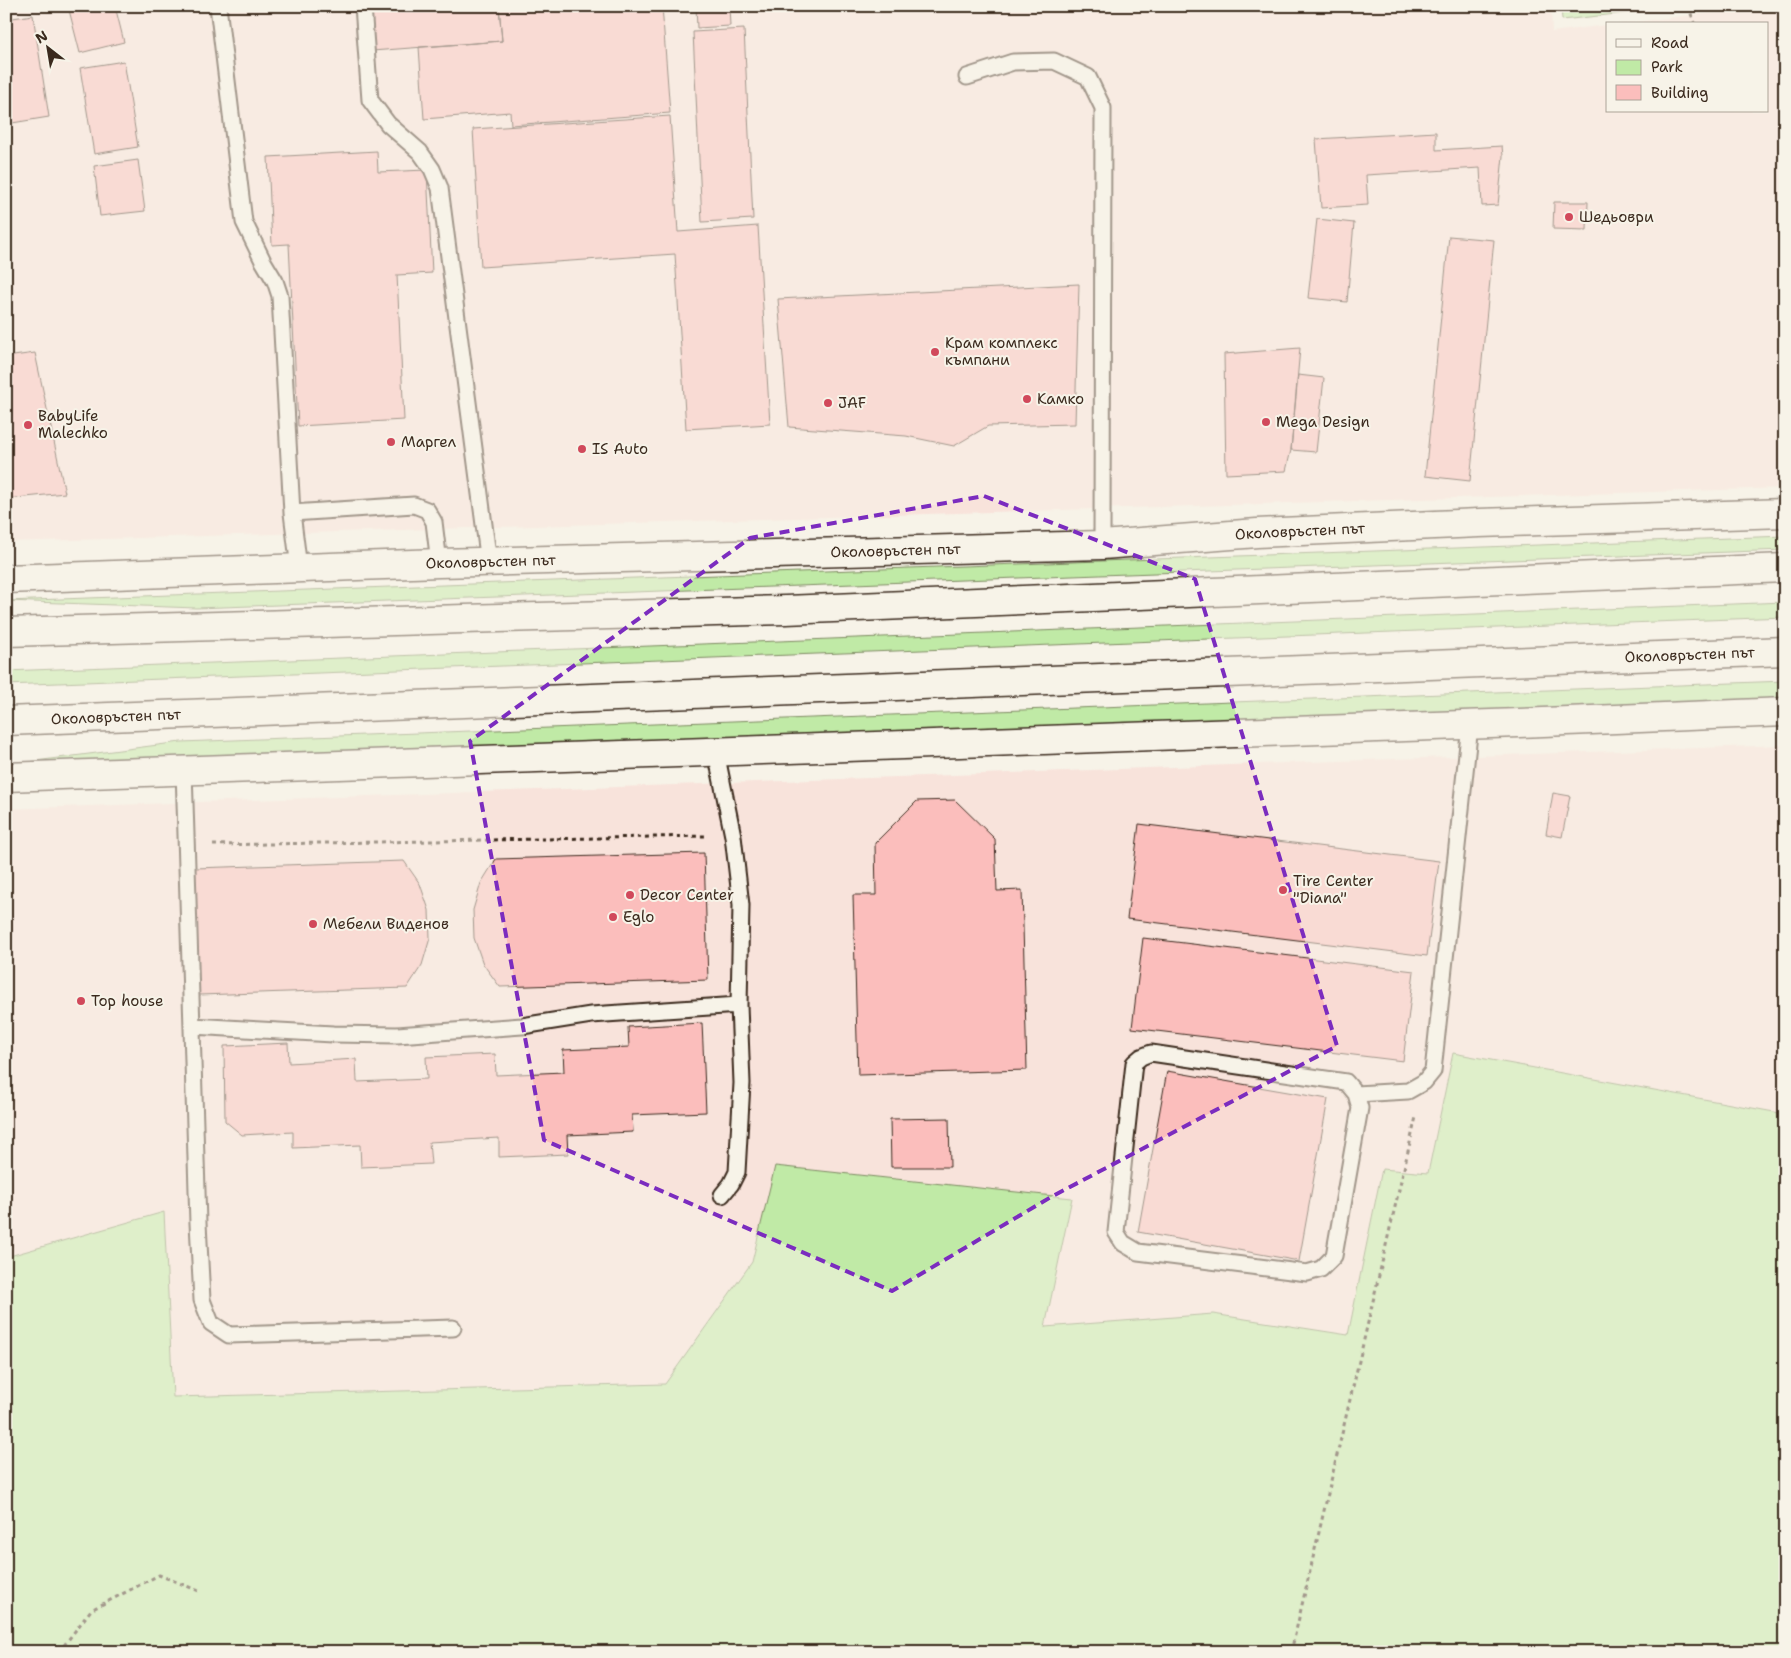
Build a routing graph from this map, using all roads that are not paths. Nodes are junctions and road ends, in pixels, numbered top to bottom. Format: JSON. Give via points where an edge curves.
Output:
{"nodes":[{"id":1,"x":218,"y":6,"type":"edge"},
{"id":2,"x":363,"y":6,"type":"edge"},
{"id":3,"x":967,"y":77,"type":"dead end"},
{"id":4,"x":292,"y":513,"type":"junction"},
{"id":5,"x":1785,"y":513,"type":"edge"},
{"id":6,"x":1102,"y":545,"type":"junction"},
{"id":7,"x":439,"y":563,"type":"junction"},
{"id":8,"x":489,"y":563,"type":"junction"},
{"id":9,"x":299,"y":568,"type":"junction"},
{"id":10,"x":1785,"y":568,"type":"edge"},
{"id":11,"x":6,"y":579,"type":"edge"},
{"id":12,"x":6,"y":632,"type":"edge"},
{"id":13,"x":1785,"y":651,"type":"edge"},
{"id":14,"x":1785,"y":712,"type":"edge"},
{"id":15,"x":6,"y":721,"type":"edge"},
{"id":16,"x":1470,"y":725,"type":"junction"},
{"id":17,"x":716,"y":752,"type":"junction"},
{"id":18,"x":184,"y":770,"type":"junction"},
{"id":19,"x":6,"y":777,"type":"edge"},
{"id":20,"x":739,"y":1005,"type":"junction"},
{"id":21,"x":192,"y":1026,"type":"junction"},
{"id":22,"x":1356,"y":1094,"type":"junction"},
{"id":23,"x":722,"y":1195,"type":"dead end"},
{"id":24,"x":453,"y":1328,"type":"dead end"}],
"edges":[{"from":1,"to":4,"type":"lane","via":[[244,222],[280,296]]},
{"from":2,"to":8,"type":"lane","via":[[370,100],[388,124],[420,152],[440,188]]},
{"from":3,"to":6,"type":"lane","via":[[1013,62],[1054,61],[1088,77],[1103,108]]},
{"from":4,"to":7,"type":"lane","via":[[414,505],[427,510],[434,522]]},
{"from":4,"to":9,"type":"lane"},
{"from":5,"to":6,"type":"main road","name":"Околовръстен път","via":[[1257,533]]},
{"from":6,"to":8,"type":"main road","name":"Околовръстен път"},
{"from":7,"to":8,"type":"main road","name":"Околовръстен път"},
{"from":7,"to":9,"type":"main road","name":"Околовръстен път"},
{"from":9,"to":11,"type":"main road","name":"Околовръстен път"},
{"from":10,"to":12,"type":"main road","via":[[776,610]]},
{"from":13,"to":15,"type":"main road","name":"Околовръстен път"},
{"from":14,"to":16,"type":"main road"},
{"from":16,"to":17,"type":"main road"},
{"from":16,"to":22,"type":"lane","via":[[1433,1070],[1424,1082],[1408,1091]]},
{"from":17,"to":18,"type":"main road"},
{"from":17,"to":20,"type":"lane","via":[[733,836],[742,905]]},
{"from":18,"to":19,"type":"main road"},
{"from":18,"to":21,"type":"lane"},
{"from":20,"to":21,"type":"lane","via":[[591,1015],[522,1026],[397,1035]]},
{"from":20,"to":23,"type":"lane","via":[[742,1083],[737,1172]]},
{"from":21,"to":24,"type":"lane","via":[[202,1300],[211,1323],[229,1336]]},
{"from":22,"to":22,"type":"lane","via":[[1346,1082],[1151,1053],[1141,1056],[1134,1063],[1116,1232],[1123,1243],[1138,1252],[1307,1273],[1321,1269],[1334,1256],[1360,1108]]}]}
